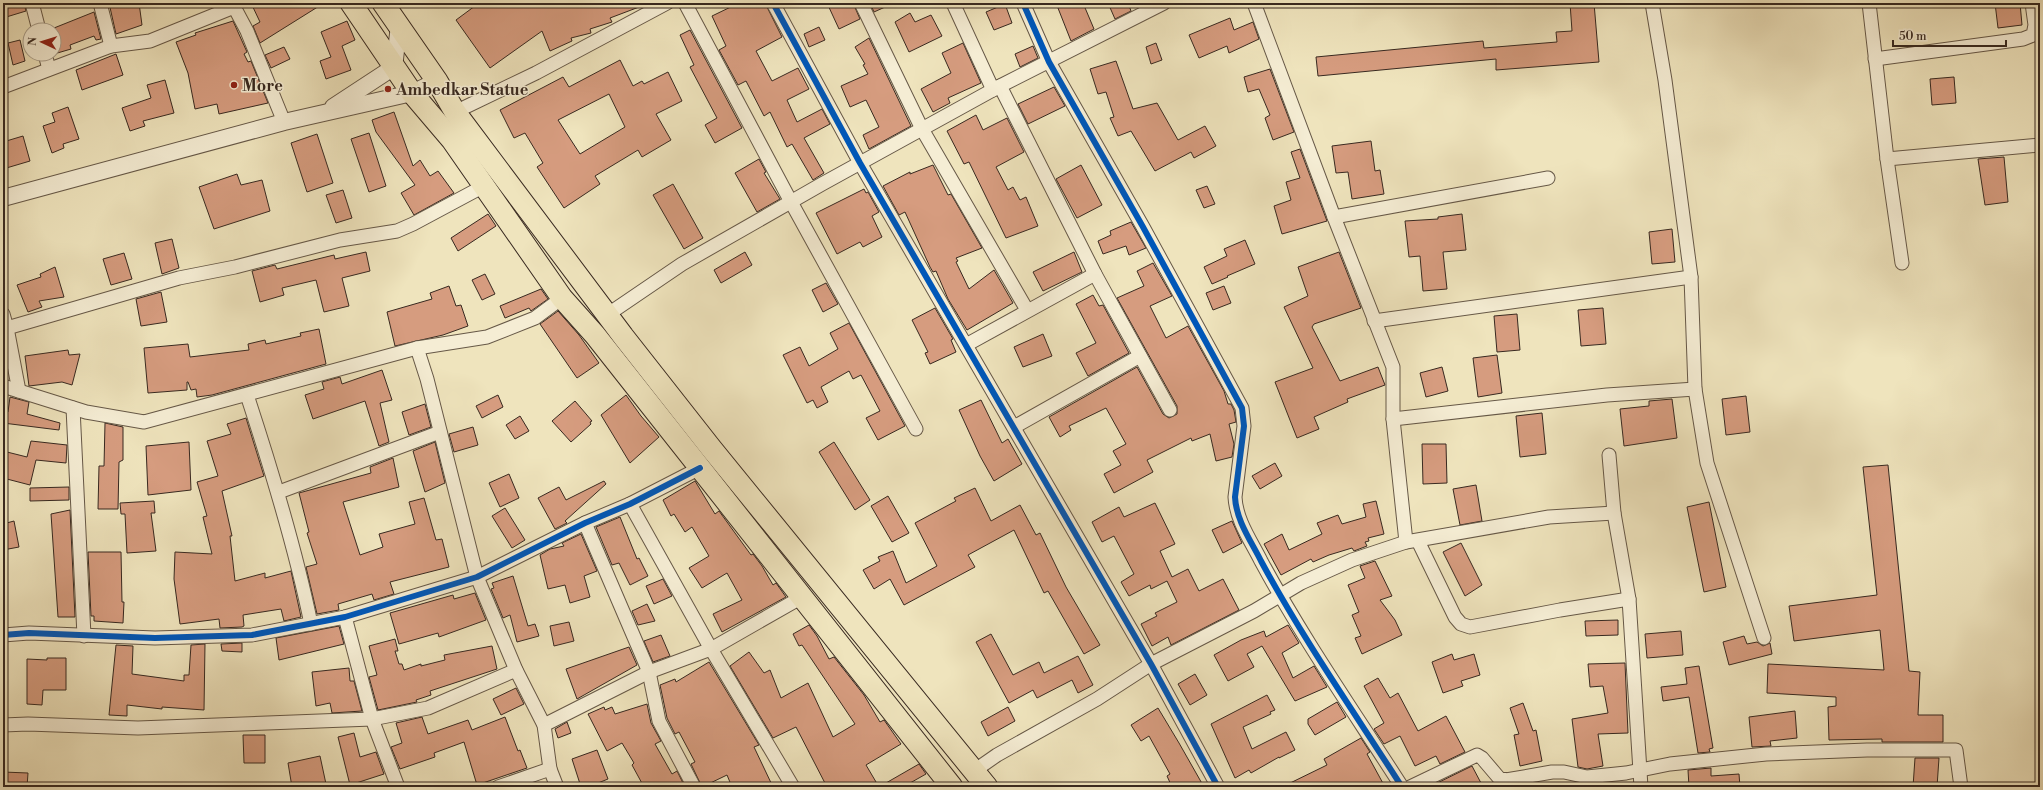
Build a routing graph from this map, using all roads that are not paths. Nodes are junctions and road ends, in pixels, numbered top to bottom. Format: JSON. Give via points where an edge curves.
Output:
{"nodes":[{"id":1,"x":32,"y":3,"type":"edge"},
{"id":2,"x":100,"y":3,"type":"edge"},
{"id":3,"x":351,"y":3,"type":"edge"},
{"id":4,"x":383,"y":3,"type":"edge"},
{"id":5,"x":667,"y":3,"type":"edge"},
{"id":6,"x":685,"y":3,"type":"edge"},
{"id":7,"x":773,"y":3,"type":"edge"},
{"id":8,"x":861,"y":3,"type":"edge"},
{"id":9,"x":953,"y":3,"type":"edge"},
{"id":10,"x":1023,"y":3,"type":"edge"},
{"id":11,"x":1164,"y":3,"type":"edge"},
{"id":12,"x":1254,"y":3,"type":"edge"},
{"id":13,"x":1652,"y":3,"type":"edge"},
{"id":14,"x":1869,"y":3,"type":"edge"},
{"id":15,"x":2032,"y":3,"type":"edge"},
{"id":16,"x":233,"y":5,"type":"edge"},
{"id":17,"x":37,"y":22,"type":"edge"},
{"id":18,"x":399,"y":26,"type":"junction"},
{"id":19,"x":111,"y":46,"type":"junction"},
{"id":20,"x":1876,"y":59,"type":"junction"},
{"id":21,"x":47,"y":62,"type":"edge"},
{"id":22,"x":1049,"y":62,"type":"junction"},
{"id":23,"x":394,"y":67,"type":"junction"},
{"id":24,"x":49,"y":69,"type":"junction"},
{"id":25,"x":437,"y":81,"type":"junction"},
{"id":26,"x":3,"y":87,"type":"edge"},
{"id":27,"x":996,"y":88,"type":"junction"},
{"id":28,"x":412,"y":93,"type":"junction"},
{"id":29,"x":455,"y":112,"type":"junction"},
{"id":30,"x":325,"y":113,"type":"junction"},
{"id":31,"x":284,"y":122,"type":"junction"},
{"id":32,"x":922,"y":129,"type":"junction"},
{"id":33,"x":2040,"y":145,"type":"edge"},
{"id":34,"x":1887,"y":159,"type":"junction"},
{"id":35,"x":860,"y":163,"type":"junction"},
{"id":36,"x":1548,"y":178,"type":"dead end"},
{"id":37,"x":484,"y":186,"type":"junction"},
{"id":38,"x":3,"y":198,"type":"edge"},
{"id":39,"x":791,"y":202,"type":"junction"},
{"id":40,"x":1334,"y":217,"type":"junction"},
{"id":41,"x":1902,"y":263,"type":"dead end"},
{"id":42,"x":1095,"y":274,"type":"junction"},
{"id":43,"x":1691,"y":277,"type":"junction"},
{"id":44,"x":562,"y":298,"type":"junction"},
{"id":45,"x":1027,"y":310,"type":"junction"},
{"id":46,"x":3,"y":314,"type":"edge"},
{"id":47,"x":607,"y":315,"type":"junction"},
{"id":48,"x":1374,"y":321,"type":"junction"},
{"id":49,"x":7,"y":328,"type":"junction"},
{"id":50,"x":966,"y":345,"type":"junction"},
{"id":51,"x":417,"y":348,"type":"junction"},
{"id":52,"x":1140,"y":356,"type":"junction"},
{"id":53,"x":3,"y":386,"type":"edge"},
{"id":54,"x":1695,"y":389,"type":"junction"},
{"id":55,"x":18,"y":391,"type":"junction"},
{"id":56,"x":247,"y":395,"type":"junction"},
{"id":57,"x":73,"y":408,"type":"junction"},
{"id":58,"x":1170,"y":410,"type":"dead end"},
{"id":59,"x":1394,"y":419,"type":"junction"},
{"id":60,"x":1014,"y":427,"type":"junction"},
{"id":61,"x":916,"y":429,"type":"dead end"},
{"id":62,"x":440,"y":432,"type":"junction"},
{"id":63,"x":1609,"y":455,"type":"dead end"},
{"id":64,"x":700,"y":468,"type":"junction"},
{"id":65,"x":279,"y":492,"type":"junction"},
{"id":66,"x":630,"y":504,"type":"junction"},
{"id":67,"x":1614,"y":513,"type":"junction"},
{"id":68,"x":585,"y":523,"type":"junction"},
{"id":69,"x":1412,"y":541,"type":"junction"},
{"id":70,"x":477,"y":577,"type":"junction"},
{"id":71,"x":1280,"y":596,"type":"junction"},
{"id":72,"x":802,"y":597,"type":"junction"},
{"id":73,"x":1629,"y":599,"type":"junction"},
{"id":74,"x":345,"y":617,"type":"junction"},
{"id":75,"x":311,"y":624,"type":"junction"},
{"id":76,"x":3,"y":635,"type":"edge"},
{"id":77,"x":84,"y":636,"type":"junction"},
{"id":78,"x":1764,"y":638,"type":"dead end"},
{"id":79,"x":711,"y":649,"type":"junction"},
{"id":80,"x":1151,"y":664,"type":"junction"},
{"id":81,"x":516,"y":670,"type":"junction"},
{"id":82,"x":649,"y":672,"type":"junction"},
{"id":83,"x":372,"y":719,"type":"junction"},
{"id":84,"x":3,"y":725,"type":"edge"},
{"id":85,"x":544,"y":725,"type":"junction"},
{"id":86,"x":550,"y":769,"type":"junction"},
{"id":87,"x":1639,"y":769,"type":"junction"},
{"id":88,"x":980,"y":779,"type":"edge"},
{"id":89,"x":950,"y":786,"type":"edge"},
{"id":90,"x":398,"y":787,"type":"edge"},
{"id":91,"x":498,"y":787,"type":"edge"},
{"id":92,"x":557,"y":787,"type":"edge"},
{"id":93,"x":694,"y":787,"type":"edge"},
{"id":94,"x":794,"y":787,"type":"edge"},
{"id":95,"x":1218,"y":787,"type":"edge"},
{"id":96,"x":1402,"y":787,"type":"edge"},
{"id":97,"x":1410,"y":787,"type":"edge"},
{"id":98,"x":1641,"y":787,"type":"edge"},
{"id":99,"x":1961,"y":787,"type":"edge"}],
"edges":[{"from":1,"to":17,"type":"street"},
{"from":2,"to":19,"type":"street"},
{"from":3,"to":23,"type":"highway"},
{"from":4,"to":18,"type":"highway"},
{"from":5,"to":29,"type":"street","via":[[536,73]]},
{"from":6,"to":39,"type":"street"},
{"from":7,"to":35,"type":"street"},
{"from":8,"to":32,"type":"street"},
{"from":9,"to":27,"type":"street"},
{"from":10,"to":22,"type":"street"},
{"from":11,"to":22,"type":"street"},
{"from":12,"to":40,"type":"street"},
{"from":13,"to":43,"type":"street","via":[[1665,80]]},
{"from":14,"to":20,"type":"street"},
{"from":15,"to":20,"type":"street","via":[[2035,25],[2033,35],[2023,39]]},
{"from":16,"to":19,"type":"street","via":[[150,41]]},
{"from":16,"to":31,"type":"street","via":[[247,31]]},
{"from":18,"to":23,"type":"street"},
{"from":18,"to":25,"type":"highway"},
{"from":19,"to":24,"type":"street"},
{"from":20,"to":34,"type":"street"},
{"from":21,"to":24,"type":"street"},
{"from":22,"to":27,"type":"street"},
{"from":22,"to":71,"type":"street","via":[[1242,408],[1244,426],[1235,507]]},
{"from":23,"to":28,"type":"highway"},
{"from":23,"to":30,"type":"street"},
{"from":24,"to":26,"type":"street"},
{"from":25,"to":28,"type":"street"},
{"from":25,"to":29,"type":"highway"},
{"from":27,"to":32,"type":"street"},
{"from":27,"to":42,"type":"street"},
{"from":28,"to":30,"type":"street"},
{"from":28,"to":37,"type":"highway","via":[[452,140]]},
{"from":29,"to":47,"type":"highway"},
{"from":30,"to":31,"type":"street"},
{"from":31,"to":38,"type":"street"},
{"from":32,"to":35,"type":"street"},
{"from":32,"to":45,"type":"street"},
{"from":33,"to":34,"type":"street"},
{"from":34,"to":41,"type":"street"},
{"from":35,"to":39,"type":"street"},
{"from":35,"to":50,"type":"street"},
{"from":36,"to":40,"type":"street"},
{"from":37,"to":44,"type":"highway"},
{"from":37,"to":49,"type":"street","via":[[397,231],[340,240],[179,278]]},
{"from":39,"to":47,"type":"street","via":[[682,264]]},
{"from":39,"to":61,"type":"street"},
{"from":40,"to":48,"type":"street"},
{"from":42,"to":45,"type":"street"},
{"from":42,"to":52,"type":"street"},
{"from":43,"to":48,"type":"street"},
{"from":43,"to":54,"type":"street"},
{"from":44,"to":51,"type":"street","via":[[535,318],[487,337]]},
{"from":44,"to":64,"type":"highway","via":[[595,335]]},
{"from":45,"to":50,"type":"street"},
{"from":46,"to":49,"type":"street"},
{"from":47,"to":88,"type":"highway","via":[[711,448]]},
{"from":48,"to":59,"type":"street","via":[[1393,367]]},
{"from":49,"to":55,"type":"street"},
{"from":50,"to":60,"type":"street"},
{"from":51,"to":56,"type":"street"},
{"from":51,"to":62,"type":"street"},
{"from":52,"to":58,"type":"street"},
{"from":52,"to":60,"type":"street"},
{"from":53,"to":55,"type":"street"},
{"from":54,"to":59,"type":"street"},
{"from":54,"to":78,"type":"street","via":[[1707,463]]},
{"from":55,"to":57,"type":"street"},
{"from":56,"to":57,"type":"street","via":[[144,422]]},
{"from":56,"to":65,"type":"street"},
{"from":57,"to":77,"type":"street"},
{"from":59,"to":69,"type":"street"},
{"from":60,"to":80,"type":"street"},
{"from":62,"to":65,"type":"street"},
{"from":62,"to":70,"type":"street"},
{"from":63,"to":67,"type":"street"},
{"from":64,"to":66,"type":"street"},
{"from":64,"to":72,"type":"highway"},
{"from":65,"to":75,"type":"street","via":[[299,565]]},
{"from":66,"to":68,"type":"street"},
{"from":66,"to":79,"type":"street"},
{"from":67,"to":69,"type":"street","via":[[1549,517]]},
{"from":67,"to":73,"type":"street"},
{"from":68,"to":70,"type":"street"},
{"from":68,"to":82,"type":"street"},
{"from":69,"to":71,"type":"street","via":[[1324,571]]},
{"from":69,"to":73,"type":"street","via":[[1455,617],[1461,624],[1470,627]]},
{"from":70,"to":74,"type":"street"},
{"from":70,"to":81,"type":"street"},
{"from":71,"to":80,"type":"street"},
{"from":71,"to":96,"type":"street"},
{"from":72,"to":79,"type":"street"},
{"from":72,"to":89,"type":"highway"},
{"from":73,"to":87,"type":"street"},
{"from":74,"to":75,"type":"street"},
{"from":74,"to":83,"type":"street"},
{"from":75,"to":77,"type":"street","via":[[252,635],[155,638]]},
{"from":76,"to":77,"type":"street","via":[[30,633]]},
{"from":79,"to":82,"type":"street"},
{"from":79,"to":94,"type":"street"},
{"from":80,"to":88,"type":"street","via":[[1098,699],[997,755]]},
{"from":80,"to":95,"type":"street"},
{"from":81,"to":83,"type":"street","via":[[428,708]]},
{"from":81,"to":85,"type":"street"},
{"from":82,"to":85,"type":"street"},
{"from":82,"to":93,"type":"street","via":[[659,721]]},
{"from":83,"to":84,"type":"street","via":[[138,728]]},
{"from":83,"to":90,"type":"street"},
{"from":85,"to":86,"type":"street"},
{"from":86,"to":91,"type":"street"},
{"from":86,"to":92,"type":"street"},
{"from":87,"to":97,"type":"street","via":[[1587,777],[1552,772],[1506,780],[1499,778],[1477,755]]},
{"from":87,"to":98,"type":"street"},
{"from":87,"to":99,"type":"street","via":[[1766,754],[1956,750]]}]}
